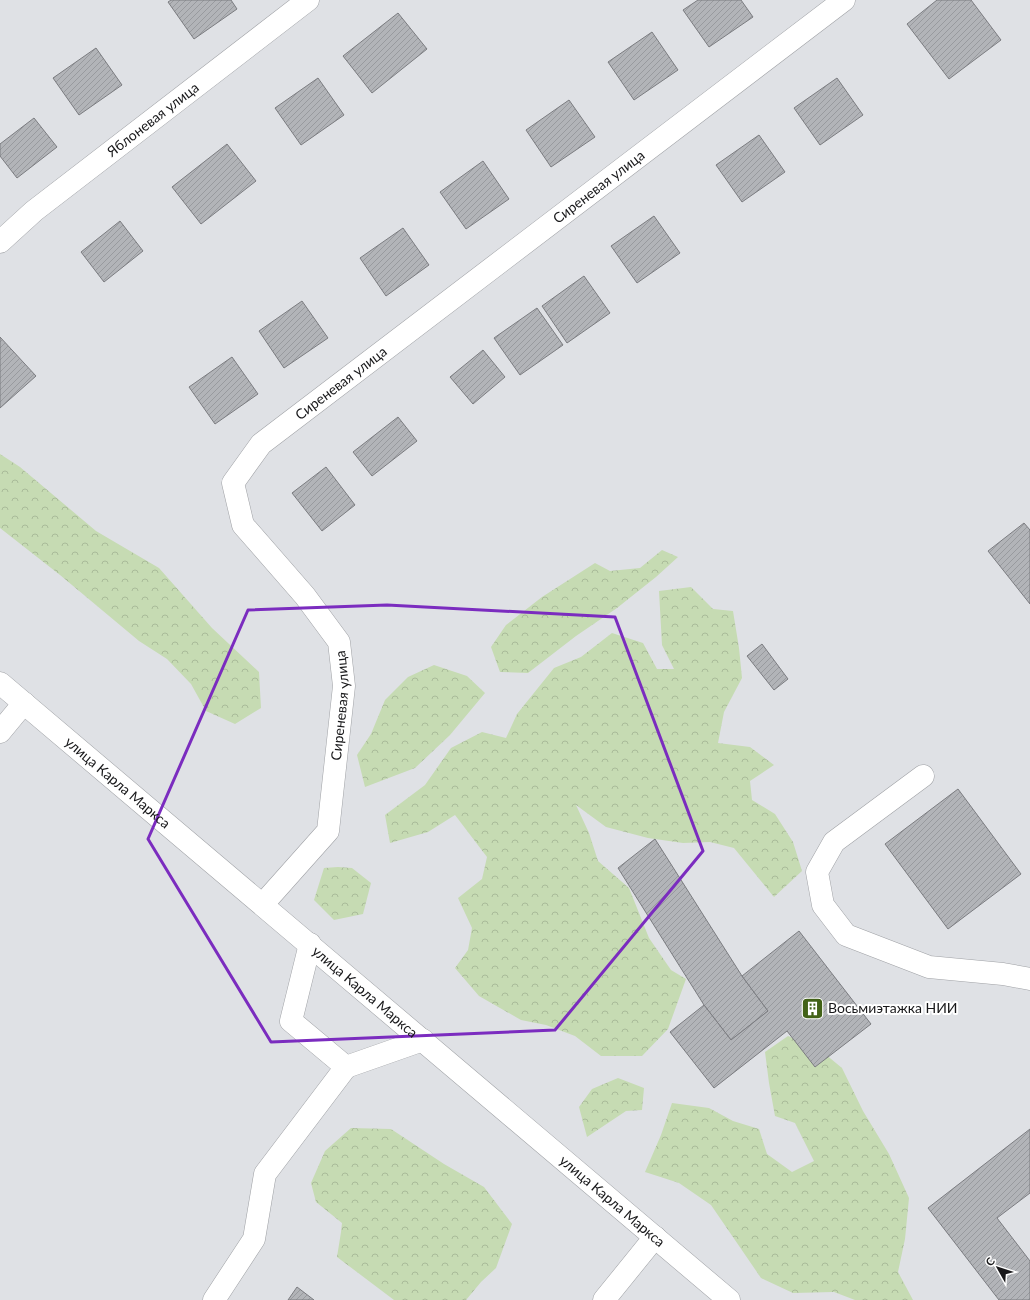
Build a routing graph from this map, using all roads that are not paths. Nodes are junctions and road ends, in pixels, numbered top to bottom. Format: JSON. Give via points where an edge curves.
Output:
{"nodes":[{"id":1,"x":308,"y":0,"type":"edge"},
{"id":2,"x":844,"y":0,"type":"edge"},
{"id":3,"x":0,"y":242,"type":"edge"},
{"id":4,"x":0,"y":683,"type":"edge"},
{"id":5,"x":24,"y":703,"type":"junction"},
{"id":6,"x":0,"y":732,"type":"edge"},
{"id":7,"x":923,"y":776,"type":"dead end"},
{"id":8,"x":263,"y":904,"type":"junction"},
{"id":9,"x":310,"y":944,"type":"junction"},
{"id":10,"x":1030,"y":979,"type":"edge"},
{"id":11,"x":423,"y":1040,"type":"junction"},
{"id":12,"x":346,"y":1067,"type":"junction"},
{"id":13,"x":655,"y":1237,"type":"junction"},
{"id":14,"x":214,"y":1300,"type":"edge"},
{"id":15,"x":604,"y":1300,"type":"edge"},
{"id":16,"x":729,"y":1300,"type":"edge"}],
"edges":[{"from":1,"to":3,"type":"street","name":"Яблоневая улица","via":[[34,211]]},
{"from":2,"to":8,"type":"street","name":"Сиреневая улица","via":[[261,444],[233,483],[243,525],[305,596],[339,642],[344,686],[328,831]]},
{"from":4,"to":5,"type":"street","name":"улица Карла Маркса"},
{"from":5,"to":6,"type":"street"},
{"from":5,"to":8,"type":"street","name":"улица Карла Маркса"},
{"from":7,"to":10,"type":"street","via":[[834,842],[818,872],[823,905],[846,935],[929,968]]},
{"from":8,"to":9,"type":"street","name":"улица Карла Маркса"},
{"from":9,"to":11,"type":"street","name":"улица Карла Маркса"},
{"from":9,"to":12,"type":"street","via":[[291,1021]]},
{"from":11,"to":12,"type":"street"},
{"from":11,"to":13,"type":"street","name":"улица Карла Маркса"},
{"from":12,"to":14,"type":"street","via":[[265,1174],[254,1239]]},
{"from":13,"to":15,"type":"street"},
{"from":13,"to":16,"type":"street","name":"улица Карла Маркса"}]}
